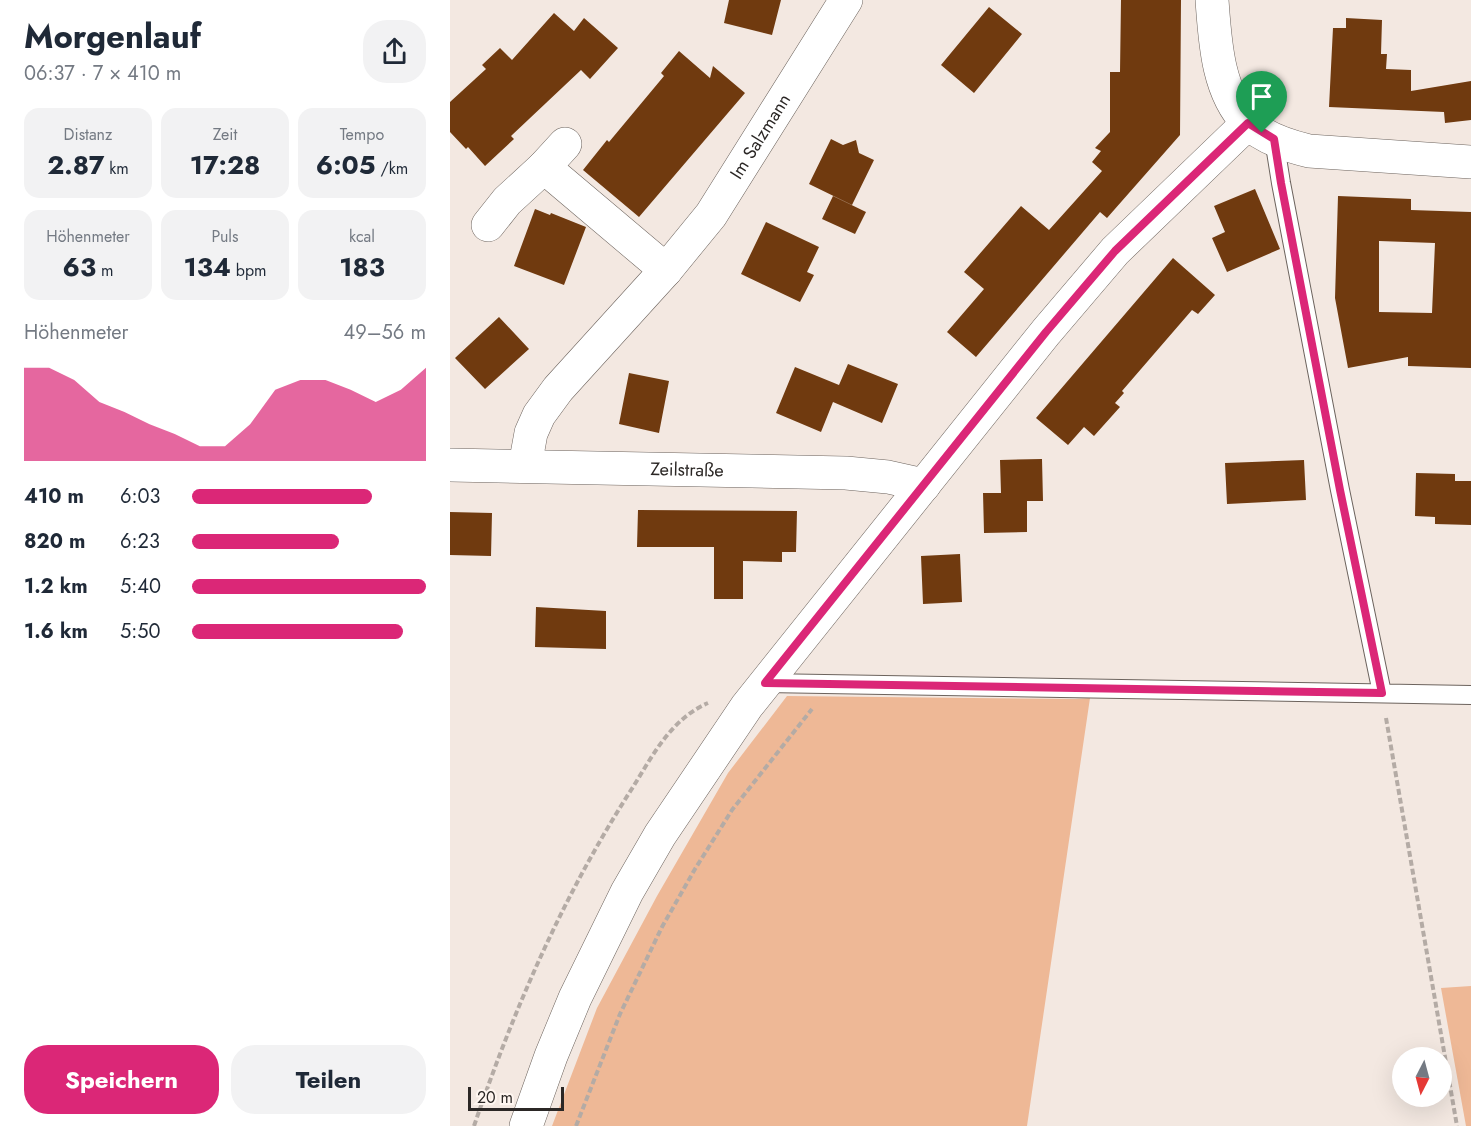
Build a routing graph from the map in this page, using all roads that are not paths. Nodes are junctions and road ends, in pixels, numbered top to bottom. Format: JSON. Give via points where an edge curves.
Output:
{"nodes":[{"id":1,"x":846,"y":0,"type":"edge"},
{"id":2,"x":1212,"y":0,"type":"edge"},
{"id":3,"x":1261,"y":131,"type":"junction"},
{"id":4,"x":1471,"y":162,"type":"edge"},
{"id":5,"x":488,"y":225,"type":"dead end"},
{"id":6,"x":666,"y":270,"type":"junction"},
{"id":7,"x":450,"y":465,"type":"edge"},
{"id":8,"x":525,"y":466,"type":"junction"},
{"id":9,"x":924,"y":484,"type":"junction"},
{"id":10,"x":765,"y":683,"type":"junction"},
{"id":11,"x":1382,"y":693,"type":"junction"},
{"id":12,"x":1471,"y":695,"type":"edge"},
{"id":13,"x":526,"y":1126,"type":"edge"}],
"edges":[{"from":1,"to":6,"type":"street","name":"Im Salzmann","via":[[711,215]]},
{"from":2,"to":3,"type":"street","via":[[1222,75],[1237,109]]},
{"from":3,"to":4,"type":"street","via":[[1300,149],[1328,154]]},
{"from":3,"to":9,"type":"street","via":[[1115,251]]},
{"from":3,"to":11,"type":"lane","via":[[1281,183]]},
{"from":5,"to":6,"type":"street","via":[[555,155]]},
{"from":6,"to":8,"type":"street","name":"Im Salzmann","via":[[539,415],[526,451]]},
{"from":7,"to":8,"type":"street","name":"Zeilstraße"},
{"from":8,"to":9,"type":"street","name":"Zeilstraße","via":[[846,473]]},
{"from":9,"to":10,"type":"street"},
{"from":10,"to":11,"type":"lane"},
{"from":10,"to":13,"type":"street","via":[[695,780],[627,892],[575,998]]},
{"from":11,"to":12,"type":"lane"}]}
